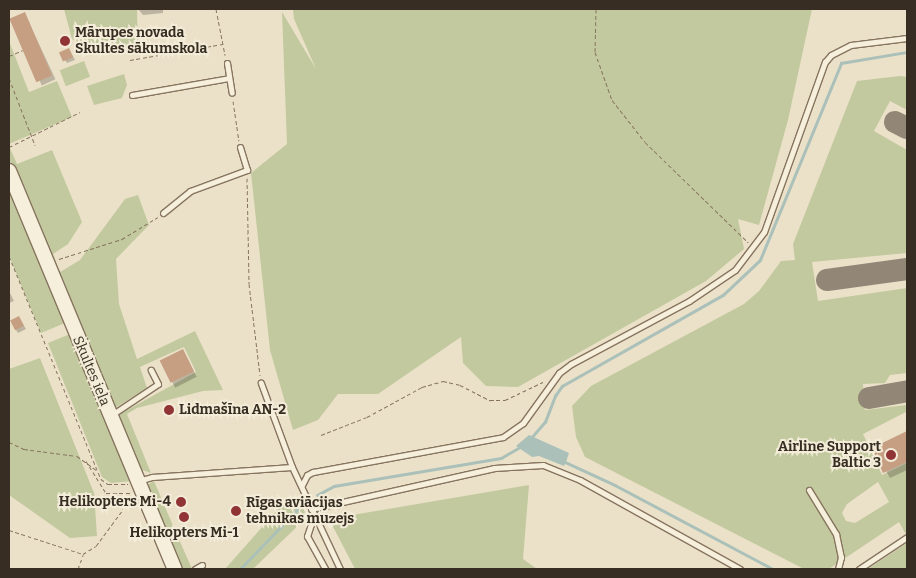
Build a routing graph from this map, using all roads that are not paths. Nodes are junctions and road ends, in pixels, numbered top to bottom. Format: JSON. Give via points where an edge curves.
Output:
{"nodes":[{"id":1,"x":907,"y":38,"type":"edge"},
{"id":2,"x":227,"y":63,"type":"road end"},
{"id":3,"x":229,"y":78,"type":"junction"},
{"id":4,"x":232,"y":93,"type":"road end"},
{"id":5,"x":132,"y":95,"type":"dead end"},
{"id":6,"x":240,"y":147,"type":"road end"},
{"id":7,"x":9,"y":171,"type":"edge"},
{"id":8,"x":163,"y":213,"type":"road end"},
{"id":9,"x":151,"y":370,"type":"dead end"},
{"id":10,"x":262,"y":383,"type":"road end"},
{"id":11,"x":110,"y":416,"type":"junction"},
{"id":12,"x":292,"y":467,"type":"junction"},
{"id":13,"x":138,"y":481,"type":"junction"},
{"id":14,"x":302,"y":485,"type":"junction"},
{"id":15,"x":809,"y":490,"type":"dead end"},
{"id":16,"x":312,"y":509,"type":"junction"},
{"id":17,"x":317,"y":521,"type":"junction"},
{"id":18,"x":907,"y":537,"type":"edge"},
{"id":19,"x":202,"y":565,"type":"dead end"},
{"id":20,"x":175,"y":569,"type":"edge"},
{"id":21,"x":195,"y":569,"type":"edge"},
{"id":22,"x":325,"y":569,"type":"edge"},
{"id":23,"x":340,"y":569,"type":"edge"},
{"id":24,"x":740,"y":569,"type":"edge"},
{"id":25,"x":838,"y":569,"type":"edge"},
{"id":26,"x":860,"y":569,"type":"edge"}],
"edges":[{"from":1,"to":14,"type":"lane","via":[[851,45],[831,55],[825,62],[772,210],[754,248],[736,270],[689,301],[571,364],[559,373],[523,423],[503,438],[313,472],[307,475]]},
{"from":2,"to":3,"type":"lane"},
{"from":3,"to":4,"type":"lane"},
{"from":3,"to":5,"type":"lane"},
{"from":6,"to":8,"type":"lane","via":[[247,170],[190,191]]},
{"from":7,"to":11,"type":"main road","name":"Skultes iela"},
{"from":9,"to":11,"type":"lane","via":[[158,384]]},
{"from":10,"to":12,"type":"lane"},
{"from":11,"to":13,"type":"main road","name":"Skultes iela"},
{"from":12,"to":13,"type":"lane","via":[[165,474]]},
{"from":12,"to":14,"type":"lane"},
{"from":13,"to":20,"type":"main road","name":"Skultes iela"},
{"from":14,"to":16,"type":"lane"},
{"from":15,"to":25,"type":"lane","via":[[836,534],[841,557]]},
{"from":16,"to":17,"type":"lane"},
{"from":16,"to":24,"type":"lane","via":[[494,468],[543,465],[580,480]]},
{"from":17,"to":22,"type":"lane","via":[[311,524],[307,536]]},
{"from":17,"to":23,"type":"lane"},
{"from":18,"to":26,"type":"lane"},
{"from":19,"to":21,"type":"lane"}]}
